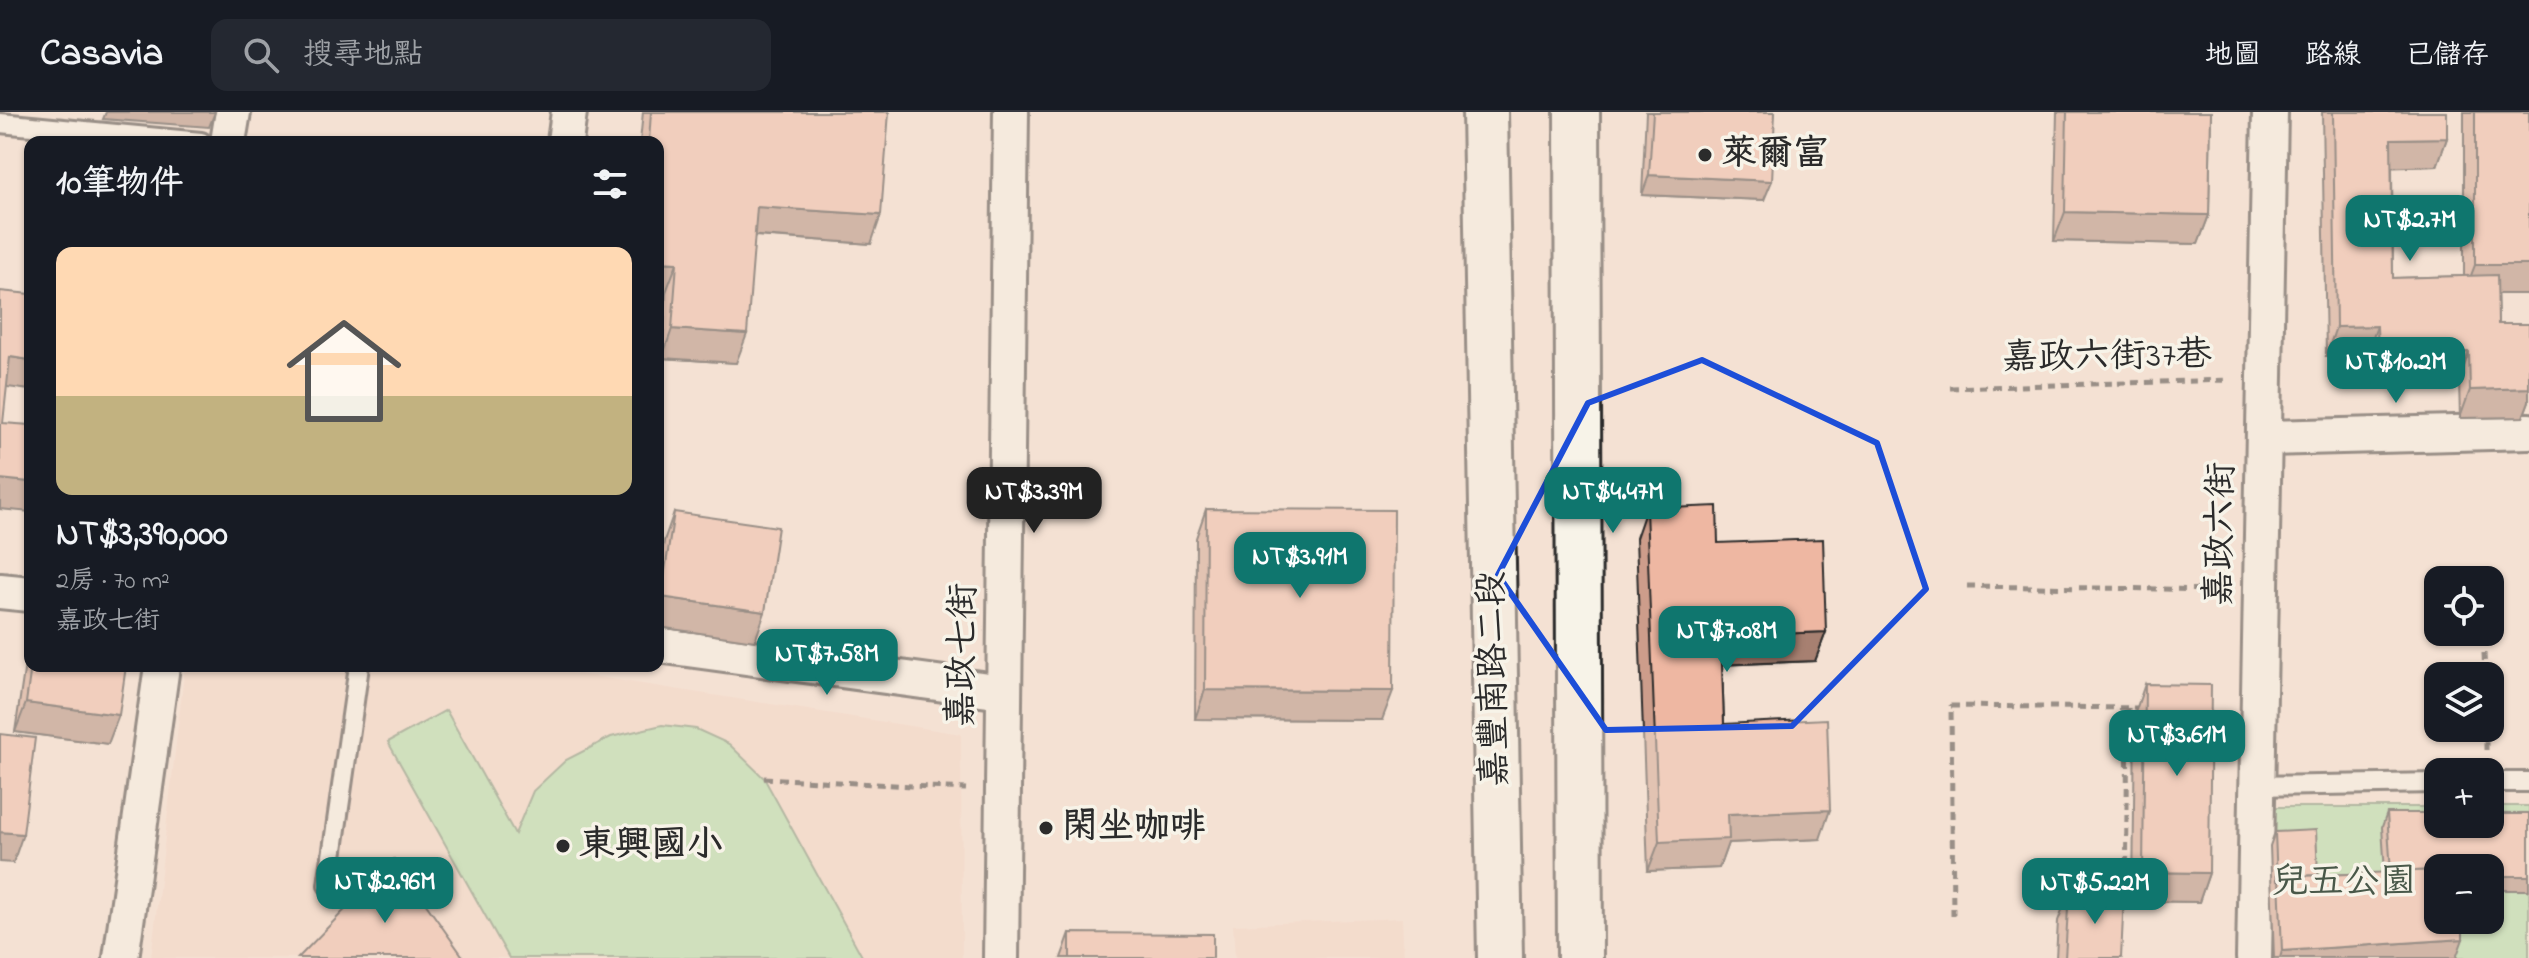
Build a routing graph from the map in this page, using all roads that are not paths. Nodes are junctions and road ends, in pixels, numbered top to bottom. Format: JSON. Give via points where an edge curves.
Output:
{"nodes":[{"id":1,"x":233,"y":112,"type":"edge"},
{"id":2,"x":569,"y":112,"type":"edge"},
{"id":3,"x":1011,"y":112,"type":"edge"},
{"id":4,"x":1485,"y":112,"type":"edge"},
{"id":5,"x":1577,"y":112,"type":"edge"},
{"id":6,"x":2270,"y":112,"type":"edge"},
{"id":7,"x":0,"y":123,"type":"edge"},
{"id":8,"x":138,"y":136,"type":"edge"},
{"id":9,"x":229,"y":136,"type":"edge"},
{"id":10,"x":566,"y":136,"type":"edge"},
{"id":11,"x":2529,"y":431,"type":"edge"},
{"id":12,"x":2265,"y":438,"type":"junction"},
{"id":13,"x":0,"y":591,"type":"edge"},
{"id":14,"x":24,"y":593,"type":"edge"},
{"id":15,"x":664,"y":646,"type":"edge"},
{"id":16,"x":161,"y":672,"type":"edge"},
{"id":17,"x":358,"y":672,"type":"edge"},
{"id":18,"x":1003,"y":692,"type":"junction"},
{"id":19,"x":2504,"y":782,"type":"edge"},
{"id":20,"x":2529,"y":782,"type":"edge"},
{"id":21,"x":2424,"y":783,"type":"edge"},
{"id":22,"x":2255,"y":786,"type":"junction"},
{"id":23,"x":328,"y":885,"type":"dead end"},
{"id":24,"x":121,"y":958,"type":"edge"},
{"id":25,"x":1001,"y":958,"type":"edge"},
{"id":26,"x":1500,"y":958,"type":"edge"},
{"id":27,"x":1580,"y":958,"type":"edge"},
{"id":28,"x":2254,"y":958,"type":"edge"}],
"edges":[{"from":1,"to":9,"type":"street"},
{"from":2,"to":10,"type":"street"},
{"from":3,"to":18,"type":"street","name":"嘉政七街"},
{"from":4,"to":26,"type":"street","name":"嘉豐南路二段"},
{"from":5,"to":27,"type":"street"},
{"from":6,"to":12,"type":"street","name":"嘉政六街"},
{"from":7,"to":8,"type":"lane"},
{"from":11,"to":12,"type":"street"},
{"from":12,"to":22,"type":"street","name":"嘉政六街"},
{"from":13,"to":14,"type":"street"},
{"from":15,"to":18,"type":"street"},
{"from":16,"to":24,"type":"street"},
{"from":17,"to":23,"type":"lane"},
{"from":18,"to":25,"type":"street","name":"嘉政七街"},
{"from":19,"to":20,"type":"lane"},
{"from":21,"to":22,"type":"lane"},
{"from":22,"to":28,"type":"street","name":"嘉政六街"}]}
